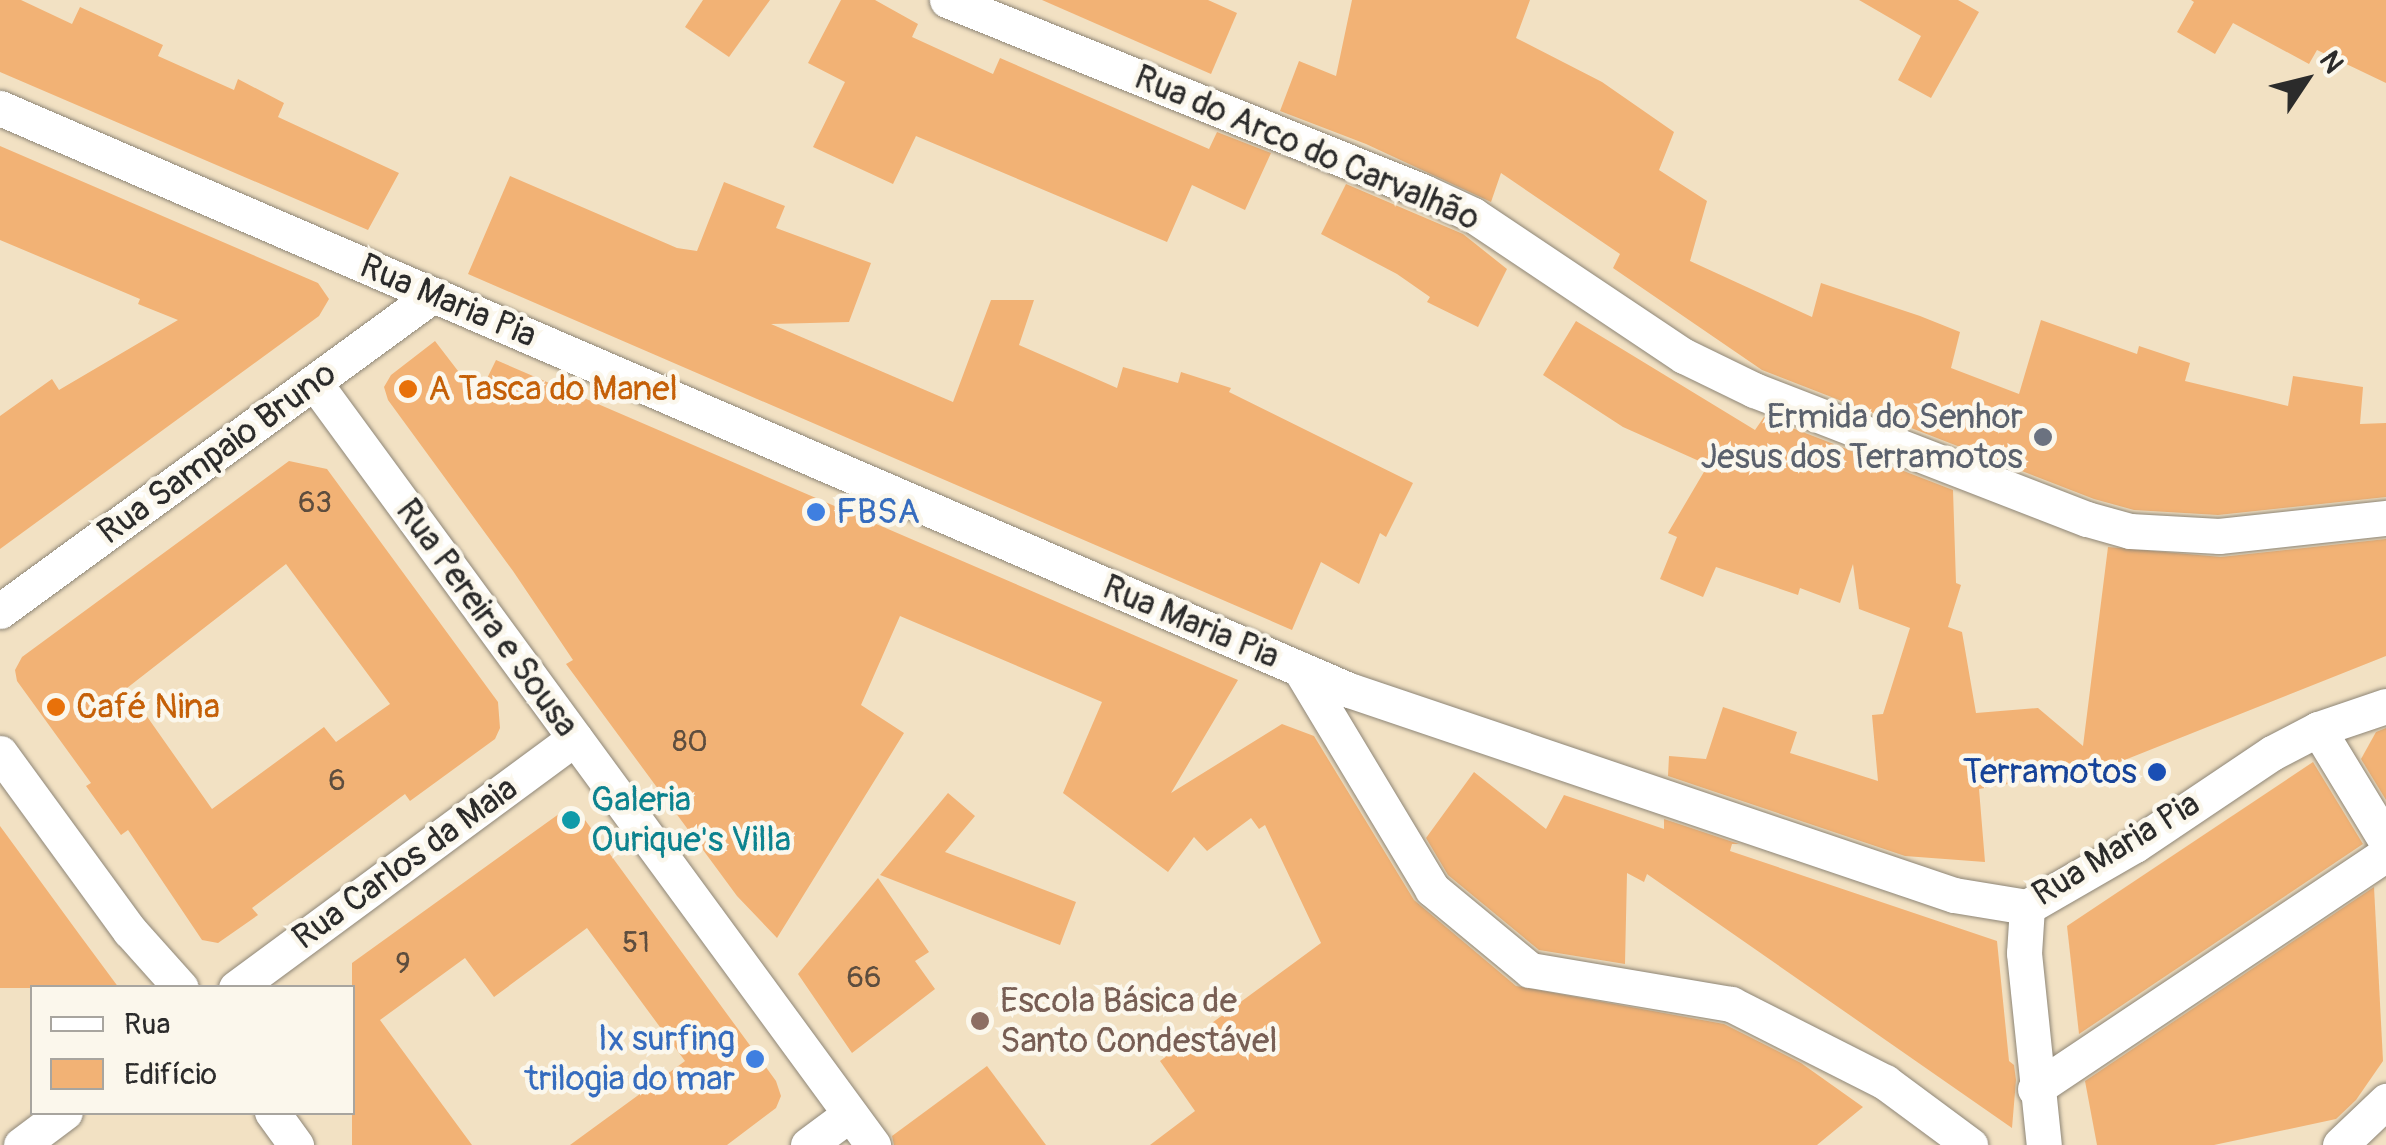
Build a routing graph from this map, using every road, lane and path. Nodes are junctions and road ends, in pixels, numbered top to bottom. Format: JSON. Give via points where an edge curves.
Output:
{"nodes":[{"id":1,"x":947,"y":0,"type":"edge"},
{"id":2,"x":0,"y":108,"type":"edge"},
{"id":3,"x":433,"y":295,"type":"junction"},
{"id":4,"x":314,"y":382,"type":"junction"},
{"id":5,"x":2386,"y":518,"type":"edge"},
{"id":6,"x":0,"y":611,"type":"edge"},
{"id":7,"x":1300,"y":669,"type":"junction"},
{"id":8,"x":2386,"y":706,"type":"edge"},
{"id":9,"x":2318,"y":729,"type":"junction"},
{"id":10,"x":575,"y":738,"type":"junction"},
{"id":11,"x":0,"y":753,"type":"edge"},
{"id":12,"x":2386,"y":841,"type":"edge"},
{"id":13,"x":2386,"y":854,"type":"edge"},
{"id":14,"x":2027,"y":906,"type":"junction"},
{"id":15,"x":178,"y":985,"type":"edge"},
{"id":16,"x":240,"y":985,"type":"edge"},
{"id":17,"x":2035,"y":1089,"type":"junction"},
{"id":18,"x":2386,"y":1102,"type":"edge"},
{"id":19,"x":850,"y":1114,"type":"junction"},
{"id":20,"x":61,"y":1115,"type":"edge"},
{"id":21,"x":274,"y":1115,"type":"edge"},
{"id":22,"x":21,"y":1145,"type":"edge"},
{"id":23,"x":296,"y":1145,"type":"edge"},
{"id":24,"x":808,"y":1145,"type":"edge"},
{"id":25,"x":873,"y":1145,"type":"edge"},
{"id":26,"x":1970,"y":1145,"type":"edge"},
{"id":27,"x":2044,"y":1145,"type":"edge"},
{"id":28,"x":2340,"y":1145,"type":"edge"}],
"edges":[{"from":1,"to":5,"type":"street","name":"Rua do Arco do Carvalhão","via":[[1424,192],[1473,215],[1702,365],[2087,519],[2130,531],[2219,536]]},
{"from":2,"to":3,"type":"street","name":"Rua Maria Pia"},
{"from":3,"to":4,"type":"street","name":"Rua Sampaio Bruno"},
{"from":3,"to":7,"type":"street","name":"Rua Maria Pia"},
{"from":4,"to":6,"type":"street","name":"Rua Sampaio Bruno"},
{"from":4,"to":10,"type":"street","name":"Rua Pereira e Sousa"},
{"from":7,"to":14,"type":"street","name":"Rua Maria Pia","via":[[1954,895]]},
{"from":7,"to":26,"type":"street","via":[[1432,889],[1530,970],[1732,1004],[1885,1082]]},
{"from":8,"to":9,"type":"street","name":"Rua Maria Pia"},
{"from":9,"to":12,"type":"street"},
{"from":9,"to":14,"type":"street","name":"Rua Maria Pia"},
{"from":10,"to":16,"type":"street","name":"Rua Carlos da Maia"},
{"from":10,"to":19,"type":"street","name":"Rua Pereira e Sousa"},
{"from":11,"to":15,"type":"street","via":[[130,932]]},
{"from":13,"to":17,"type":"street"},
{"from":14,"to":17,"type":"street","via":[[2024,953]]},
{"from":17,"to":27,"type":"street"},
{"from":18,"to":28,"type":"street"},
{"from":19,"to":24,"type":"street"},
{"from":19,"to":25,"type":"street","name":"Rua Pereira e Sousa"},
{"from":20,"to":22,"type":"street"},
{"from":21,"to":23,"type":"street"}]}
